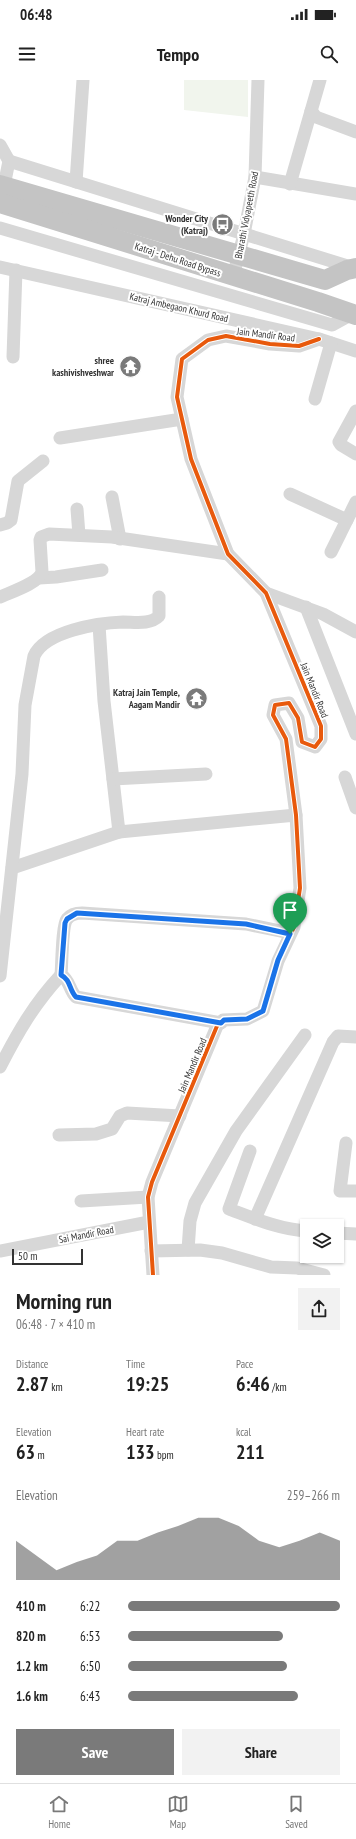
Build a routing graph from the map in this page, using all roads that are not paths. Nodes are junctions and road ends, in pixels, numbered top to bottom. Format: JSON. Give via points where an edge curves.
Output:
{"nodes":[{"id":1,"x":83,"y":80,"type":"edge"},
{"id":2,"x":258,"y":80,"type":"edge"},
{"id":3,"x":320,"y":80,"type":"edge"},
{"id":4,"x":311,"y":111,"type":"junction"},
{"id":5,"x":356,"y":132,"type":"edge"},
{"id":6,"x":0,"y":145,"type":"edge"},
{"id":7,"x":9,"y":160,"type":"junction"},
{"id":8,"x":255,"y":177,"type":"junction"},
{"id":9,"x":76,"y":182,"type":"junction"},
{"id":10,"x":290,"y":184,"type":"junction"},
{"id":11,"x":1,"y":194,"type":"edge"},
{"id":12,"x":356,"y":194,"type":"edge"},
{"id":13,"x":0,"y":228,"type":"edge"},
{"id":14,"x":244,"y":234,"type":"junction"},
{"id":15,"x":107,"y":237,"type":"junction"},
{"id":16,"x":239,"y":255,"type":"junction"},
{"id":17,"x":102,"y":258,"type":"junction"},
{"id":18,"x":0,"y":267,"type":"edge"},
{"id":19,"x":356,"y":268,"type":"edge"},
{"id":20,"x":16,"y":270,"type":"junction"},
{"id":21,"x":233,"y":277,"type":"junction"},
{"id":22,"x":356,"y":279,"type":"edge"},
{"id":23,"x":325,"y":280,"type":"junction"},
{"id":24,"x":354,"y":314,"type":"edge"},
{"id":25,"x":325,"y":341,"type":"junction"},
{"id":26,"x":356,"y":351,"type":"edge"},
{"id":27,"x":13,"y":357,"type":"dead end"},
{"id":28,"x":315,"y":399,"type":"dead end"},
{"id":29,"x":356,"y":411,"type":"edge"},
{"id":30,"x":182,"y":419,"type":"junction"},
{"id":31,"x":60,"y":438,"type":"dead end"},
{"id":32,"x":356,"y":454,"type":"edge"},
{"id":33,"x":42,"y":461,"type":"dead end"},
{"id":34,"x":290,"y":494,"type":"dead end"},
{"id":35,"x":112,"y":497,"type":"dead end"},
{"id":36,"x":356,"y":502,"type":"edge"},
{"id":37,"x":77,"y":509,"type":"dead end"},
{"id":38,"x":347,"y":520,"type":"junction"},
{"id":39,"x":0,"y":525,"type":"edge"},
{"id":40,"x":79,"y":535,"type":"junction"},
{"id":41,"x":120,"y":539,"type":"junction"},
{"id":42,"x":331,"y":552,"type":"dead end"},
{"id":43,"x":228,"y":554,"type":"junction"},
{"id":44,"x":102,"y":570,"type":"dead end"},
{"id":45,"x":39,"y":578,"type":"junction"},
{"id":46,"x":266,"y":593,"type":"junction"},
{"id":47,"x":0,"y":597,"type":"edge"},
{"id":48,"x":159,"y":597,"type":"dead end"},
{"id":49,"x":306,"y":607,"type":"junction"},
{"id":50,"x":100,"y":625,"type":"junction"},
{"id":51,"x":356,"y":632,"type":"edge"},
{"id":52,"x":356,"y":734,"type":"edge"},
{"id":53,"x":206,"y":774,"type":"dead end"},
{"id":54,"x":345,"y":777,"type":"dead end"},
{"id":55,"x":113,"y":779,"type":"junction"},
{"id":56,"x":356,"y":808,"type":"edge"},
{"id":57,"x":296,"y":815,"type":"junction"},
{"id":58,"x":119,"y":832,"type":"junction"},
{"id":59,"x":12,"y":868,"type":"junction"},
{"id":60,"x":290,"y":934,"type":"junction"},
{"id":61,"x":61,"y":975,"type":"junction"},
{"id":62,"x":0,"y":976,"type":"edge"},
{"id":63,"x":221,"y":1023,"type":"junction"},
{"id":64,"x":305,"y":1035,"type":"dead end"},
{"id":65,"x":356,"y":1037,"type":"edge"},
{"id":66,"x":0,"y":1067,"type":"edge"},
{"id":67,"x":180,"y":1116,"type":"junction"},
{"id":68,"x":59,"y":1135,"type":"dead end"},
{"id":69,"x":346,"y":1143,"type":"dead end"},
{"id":70,"x":250,"y":1151,"type":"dead end"},
{"id":71,"x":356,"y":1191,"type":"edge"},
{"id":72,"x":148,"y":1197,"type":"junction"},
{"id":73,"x":81,"y":1201,"type":"dead end"},
{"id":74,"x":255,"y":1219,"type":"junction"},
{"id":75,"x":149,"y":1222,"type":"junction"},
{"id":76,"x":300,"y":1231,"type":"edge"},
{"id":77,"x":344,"y":1233,"type":"edge"},
{"id":78,"x":356,"y":1234,"type":"edge"},
{"id":79,"x":188,"y":1250,"type":"junction"},
{"id":80,"x":0,"y":1251,"type":"edge"},
{"id":81,"x":151,"y":1251,"type":"junction"},
{"id":82,"x":153,"y":1275,"type":"edge"},
{"id":83,"x":324,"y":1275,"type":"edge"}],
"edges":[{"from":1,"to":9,"type":"street"},
{"from":2,"to":8,"type":"street","name":"Bharathi Vidyapeeth Road"},
{"from":3,"to":4,"type":"street"},
{"from":4,"to":5,"type":"street","via":[[316,117]]},
{"from":4,"to":10,"type":"street"},
{"from":6,"to":7,"type":"street"},
{"from":7,"to":9,"type":"street"},
{"from":7,"to":11,"type":"street"},
{"from":8,"to":10,"type":"street"},
{"from":8,"to":14,"type":"street","name":"Bharathi Vidyapeeth Road"},
{"from":9,"to":14,"type":"street"},
{"from":10,"to":12,"type":"street"},
{"from":11,"to":15,"type":"highway","name":"Katraj - Dehu Road Bypass"},
{"from":11,"to":16,"type":"highway","name":"Katraj - Dehu Road Bypass"},
{"from":13,"to":17,"type":"street"},
{"from":14,"to":16,"type":"street","name":"Bharathi Vidyapeeth Road"},
{"from":14,"to":19,"type":"street"},
{"from":15,"to":17,"type":"street"},
{"from":15,"to":21,"type":"highway","name":"Katraj - Dehu Road Bypass"},
{"from":16,"to":21,"type":"street","name":"Bharathi Vidyapeeth Road"},
{"from":16,"to":23,"type":"highway","name":"Katraj - Dehu Road Bypass"},
{"from":17,"to":24,"type":"street","via":[[332,325]]},
{"from":18,"to":20,"type":"street","name":"Katraj Ambegaon Khurd Road"},
{"from":19,"to":23,"type":"highway"},
{"from":20,"to":25,"type":"street","name":"Katraj Ambegaon Khurd Road"},
{"from":20,"to":27,"type":"street"},
{"from":21,"to":24,"type":"highway","name":"Katraj - Dehu Road Bypass"},
{"from":22,"to":23,"type":"highway","name":"Katraj - Dehu Road Bypass"},
{"from":25,"to":26,"type":"street","name":"Katraj Ambegaon Khurd Road"},
{"from":25,"to":28,"type":"street"},
{"from":25,"to":30,"type":"street","name":"Jain Mandir Road","via":[[299,346],[226,336],[208,340],[182,359],[177,397]]},
{"from":29,"to":32,"type":"street","via":[[340,442]]},
{"from":30,"to":31,"type":"street"},
{"from":30,"to":43,"type":"street","name":"Jain Mandir Road","via":[[190,459]]},
{"from":33,"to":39,"type":"street","via":[[18,481],[11,520]]},
{"from":34,"to":38,"type":"street"},
{"from":35,"to":41,"type":"street"},
{"from":36,"to":38,"type":"street"},
{"from":37,"to":40,"type":"street"},
{"from":38,"to":42,"type":"street"},
{"from":40,"to":41,"type":"street"},
{"from":40,"to":45,"type":"street","via":[[41,536],[39,545],[42,572]]},
{"from":41,"to":43,"type":"street"},
{"from":43,"to":46,"type":"street","name":"Jain Mandir Road"},
{"from":44,"to":45,"type":"street"},
{"from":45,"to":47,"type":"street"},
{"from":46,"to":49,"type":"street"},
{"from":46,"to":57,"type":"street","name":"Jain Mandir Road","via":[[321,726],[321,740],[315,747],[302,742],[298,718],[289,703],[275,705],[274,715],[286,740]]},
{"from":48,"to":50,"type":"street","via":[[159,616],[152,621]]},
{"from":49,"to":51,"type":"street"},
{"from":49,"to":52,"type":"street"},
{"from":50,"to":55,"type":"street","via":[[104,701]]},
{"from":50,"to":59,"type":"street","via":[[58,635],[36,650],[24,704],[22,774]]},
{"from":53,"to":55,"type":"street"},
{"from":54,"to":56,"type":"street"},
{"from":55,"to":58,"type":"street"},
{"from":57,"to":58,"type":"street"},
{"from":57,"to":60,"type":"street","name":"Jain Mandir Road","via":[[300,888],[294,927]]},
{"from":58,"to":59,"type":"street"},
{"from":59,"to":62,"type":"street"},
{"from":60,"to":61,"type":"street","via":[[246,924],[77,913],[65,923]]},
{"from":60,"to":63,"type":"street","name":"Jain Mandir Road","via":[[278,960],[263,1011],[247,1019],[224,1020]]},
{"from":61,"to":63,"type":"street","via":[[69,982],[76,997]]},
{"from":61,"to":66,"type":"street","via":[[45,992],[19,1029]]},
{"from":63,"to":67,"type":"street","name":"Jain Mandir Road","via":[[217,1026]]},
{"from":64,"to":79,"type":"street","via":[[236,1131],[195,1202],[190,1221]]},
{"from":65,"to":74,"type":"street","via":[[338,1036],[333,1042]]},
{"from":67,"to":68,"type":"street","via":[[126,1113],[120,1116],[112,1130],[96,1134]]},
{"from":67,"to":72,"type":"street","name":"Jain Mandir Road"},
{"from":69,"to":71,"type":"street","via":[[340,1191]]},
{"from":70,"to":74,"type":"street","via":[[229,1210]]},
{"from":72,"to":73,"type":"street"},
{"from":72,"to":75,"type":"street","name":"Jain Mandir Road"},
{"from":74,"to":76,"type":"street"},
{"from":75,"to":80,"type":"street","name":"Sai Mandir Road"},
{"from":75,"to":81,"type":"street","name":"Jain Mandir Road"},
{"from":77,"to":78,"type":"street"},
{"from":79,"to":81,"type":"street"},
{"from":79,"to":83,"type":"street","via":[[222,1253],[271,1267],[297,1268]]},
{"from":81,"to":82,"type":"street","name":"Jain Mandir Road"}]}
